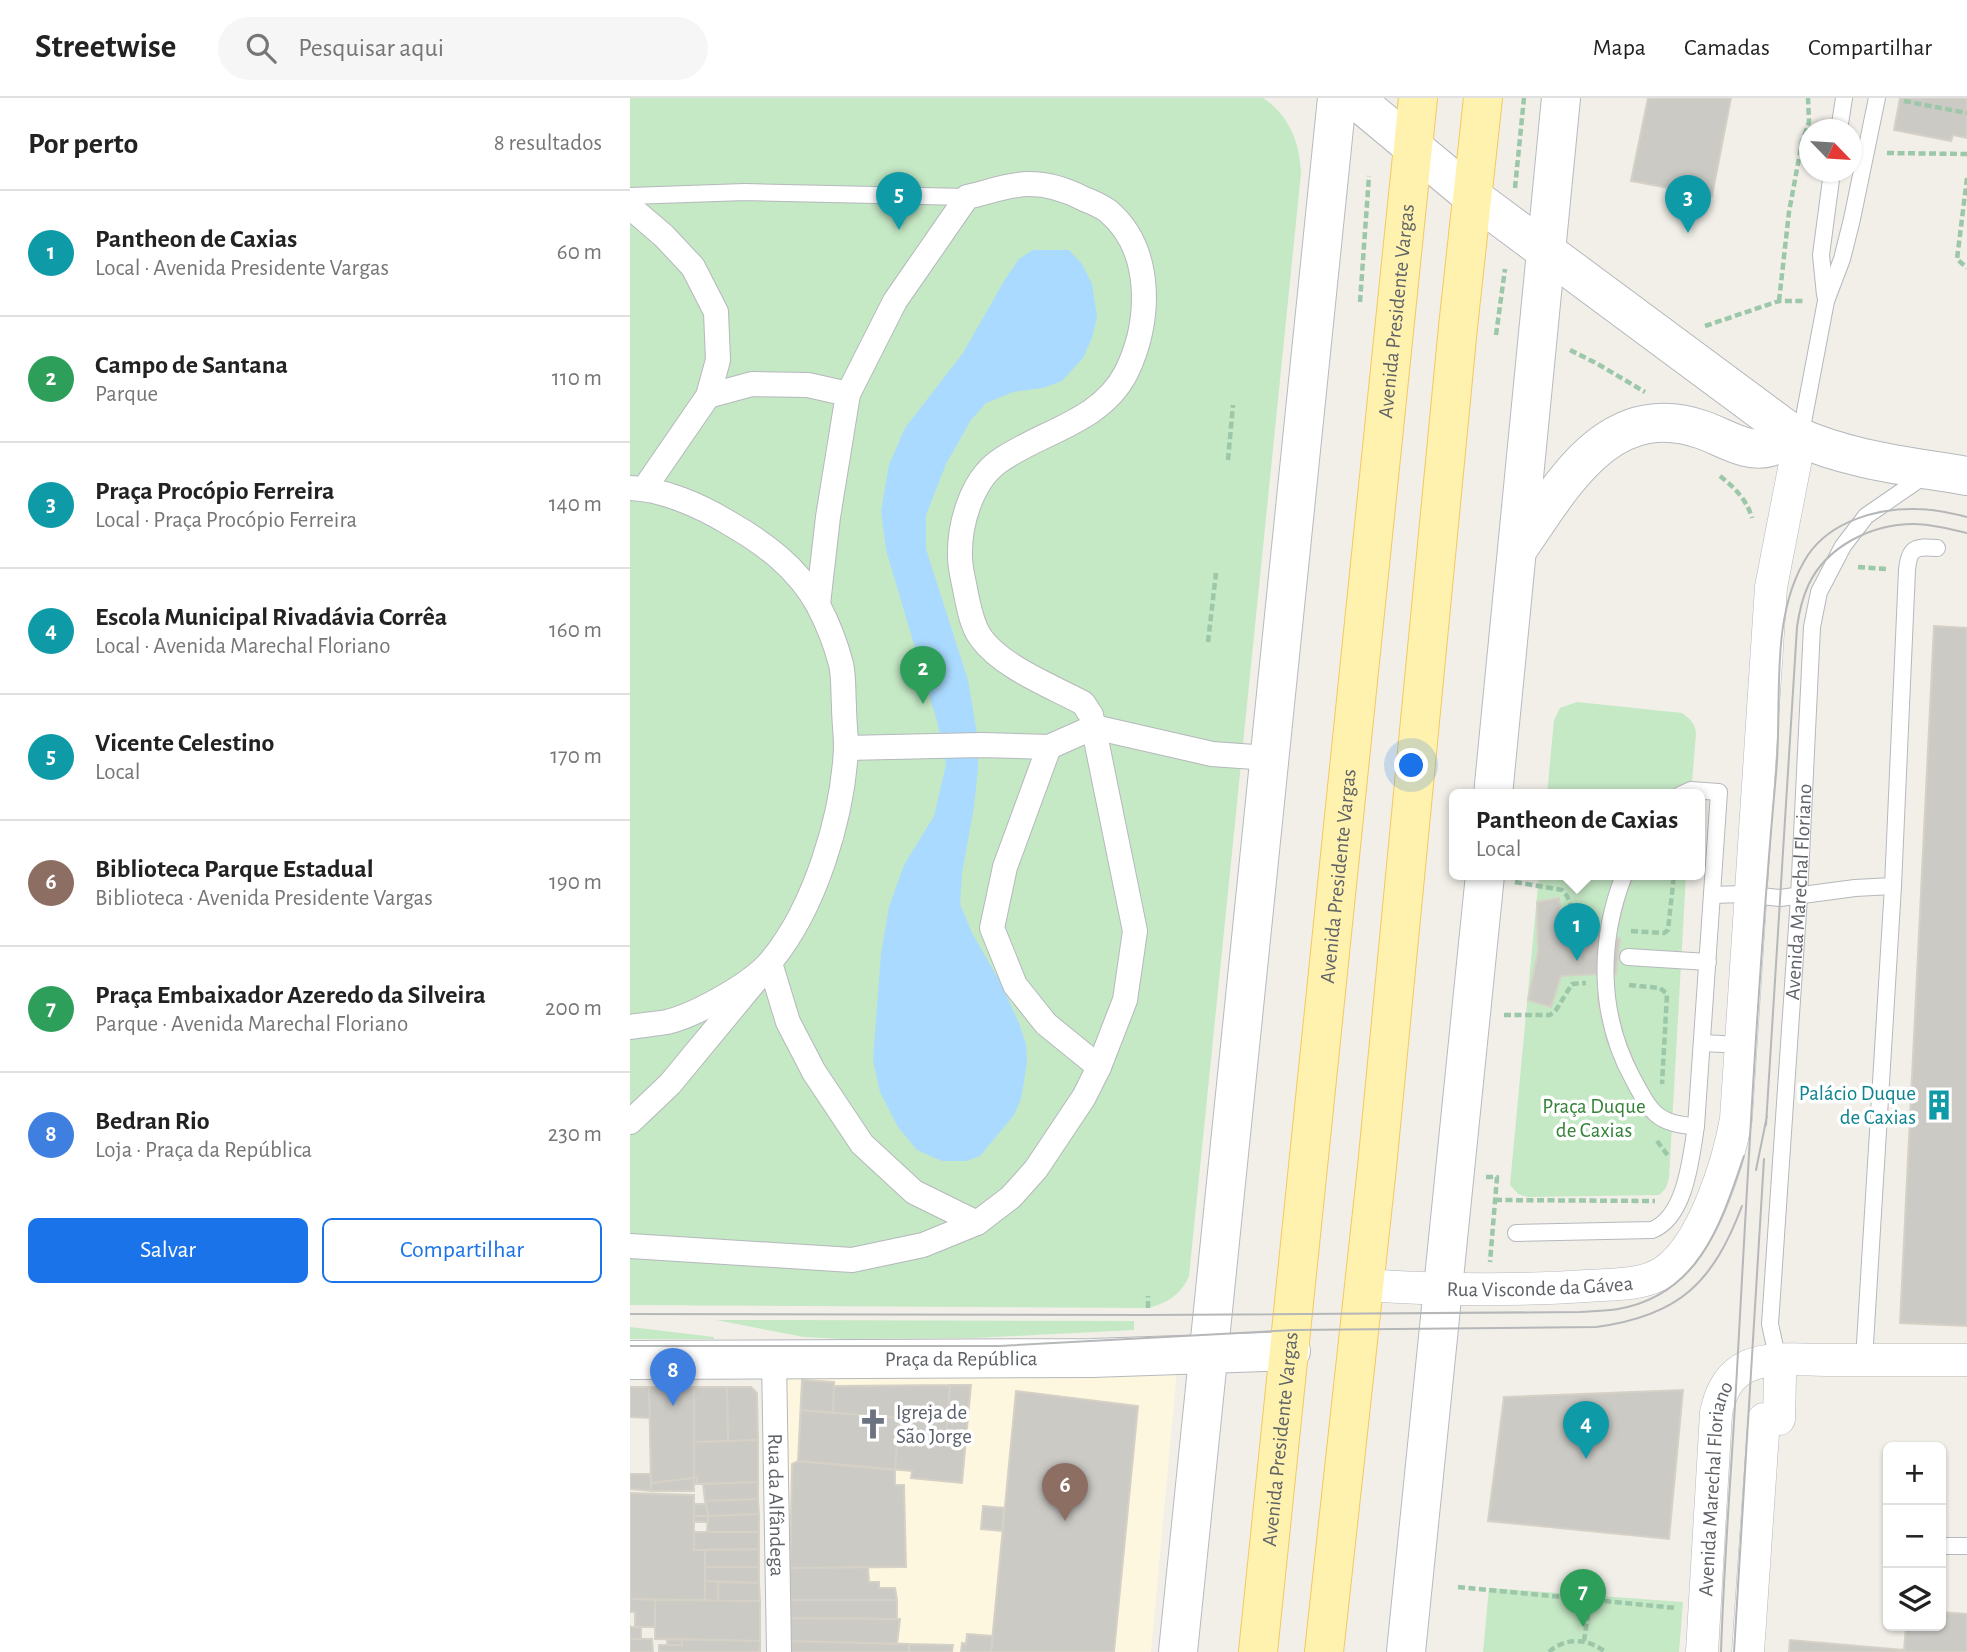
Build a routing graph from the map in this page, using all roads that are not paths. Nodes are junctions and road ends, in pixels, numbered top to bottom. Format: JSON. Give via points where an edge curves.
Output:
{"nodes":[{"id":1,"x":1337,"y":98,"type":"edge"},
{"id":2,"x":1354,"y":98,"type":"edge"},
{"id":3,"x":1418,"y":98,"type":"edge"},
{"id":4,"x":1483,"y":98,"type":"edge"},
{"id":5,"x":1561,"y":98,"type":"edge"},
{"id":6,"x":1844,"y":98,"type":"edge"},
{"id":7,"x":1877,"y":98,"type":"edge"},
{"id":8,"x":1841,"y":119,"type":"edge"},
{"id":9,"x":1413,"y":148,"type":"junction"},
{"id":10,"x":1831,"y":182,"type":"edge"},
{"id":11,"x":630,"y":196,"type":"edge"},
{"id":12,"x":967,"y":197,"type":"junction"},
{"id":13,"x":1473,"y":197,"type":"junction"},
{"id":14,"x":630,"y":206,"type":"edge"},
{"id":15,"x":1545,"y":253,"type":"junction"},
{"id":16,"x":1826,"y":301,"type":"junction"},
{"id":17,"x":848,"y":394,"type":"junction"},
{"id":18,"x":708,"y":396,"type":"junction"},
{"id":19,"x":1797,"y":436,"type":"junction"},
{"id":20,"x":1950,"y":473,"type":"edge"},
{"id":21,"x":637,"y":489,"type":"edge"},
{"id":22,"x":1937,"y":548,"type":"dead end"},
{"id":23,"x":1517,"y":551,"type":"junction"},
{"id":24,"x":817,"y":604,"type":"junction"},
{"id":25,"x":1094,"y":727,"type":"junction"},
{"id":26,"x":1049,"y":747,"type":"junction"},
{"id":27,"x":846,"y":748,"type":"junction"},
{"id":28,"x":1269,"y":758,"type":"junction"},
{"id":29,"x":1494,"y":789,"type":"edge"},
{"id":30,"x":1705,"y":791,"type":"edge"},
{"id":31,"x":1484,"y":880,"type":"edge"},
{"id":32,"x":1622,"y":880,"type":"edge"},
{"id":33,"x":1893,"y":886,"type":"junction"},
{"id":34,"x":1712,"y":895,"type":"junction"},
{"id":35,"x":1751,"y":895,"type":"junction"},
{"id":36,"x":1798,"y":897,"type":"junction"},
{"id":37,"x":1628,"y":957,"type":"dead end"},
{"id":38,"x":770,"y":962,"type":"junction"},
{"id":39,"x":1708,"y":962,"type":"junction"},
{"id":40,"x":630,"y":1027,"type":"edge"},
{"id":41,"x":1702,"y":1043,"type":"junction"},
{"id":42,"x":1742,"y":1045,"type":"junction"},
{"id":43,"x":1098,"y":1067,"type":"junction"},
{"id":44,"x":630,"y":1122,"type":"edge"},
{"id":45,"x":1696,"y":1126,"type":"junction"},
{"id":46,"x":977,"y":1223,"type":"junction"},
{"id":47,"x":1516,"y":1233,"type":"dead end"},
{"id":48,"x":630,"y":1246,"type":"edge"},
{"id":49,"x":1363,"y":1285,"type":"junction"},
{"id":50,"x":1444,"y":1290,"type":"junction"},
{"id":51,"x":1291,"y":1351,"type":"junction"},
{"id":52,"x":1208,"y":1354,"type":"junction"},
{"id":53,"x":630,"y":1360,"type":"edge"},
{"id":54,"x":774,"y":1360,"type":"junction"},
{"id":55,"x":1864,"y":1360,"type":"junction"},
{"id":56,"x":1967,"y":1360,"type":"edge"},
{"id":57,"x":1778,"y":1361,"type":"junction"},
{"id":58,"x":1946,"y":1546,"type":"edge"},
{"id":59,"x":1967,"y":1546,"type":"edge"},
{"id":60,"x":1263,"y":1608,"type":"junction"},
{"id":61,"x":779,"y":1652,"type":"edge"},
{"id":62,"x":1178,"y":1652,"type":"edge"},
{"id":63,"x":1249,"y":1652,"type":"edge"},
{"id":64,"x":1258,"y":1652,"type":"edge"},
{"id":65,"x":1324,"y":1652,"type":"edge"},
{"id":66,"x":1406,"y":1652,"type":"edge"},
{"id":67,"x":1702,"y":1652,"type":"edge"},
{"id":68,"x":1748,"y":1652,"type":"edge"}],
"edges":[{"from":1,"to":28,"type":"main road"},
{"from":2,"to":9,"type":"main road"},
{"from":3,"to":9,"type":"main road","name":"Avenida Presidente Vargas"},
{"from":4,"to":13,"type":"main road"},
{"from":5,"to":15,"type":"main road"},
{"from":6,"to":8,"type":"lane"},
{"from":7,"to":16,"type":"lane","via":[[1842,259]]},
{"from":9,"to":13,"type":"main road"},
{"from":9,"to":51,"type":"main road","name":"Avenida Presidente Vargas"},
{"from":10,"to":16,"type":"lane","via":[[1821,255]]},
{"from":11,"to":12,"type":"lane","via":[[745,192]]},
{"from":12,"to":17,"type":"street","via":[[895,301]]},
{"from":12,"to":25,"type":"street","via":[[1027,184],[1066,189],[1107,211],[1129,236],[1138,258],[1143,284],[1139,336],[1114,391],[1096,410],[998,463],[979,481],[962,527],[960,559],[969,612],[980,637],[1000,658],[1083,704]]},
{"from":13,"to":15,"type":"main road"},
{"from":13,"to":49,"type":"main road"},
{"from":14,"to":18,"type":"street","via":[[693,268],[716,312],[718,360]]},
{"from":15,"to":19,"type":"main road"},
{"from":15,"to":23,"type":"main road"},
{"from":16,"to":19,"type":"lane"},
{"from":17,"to":18,"type":"street","via":[[808,385],[752,384]]},
{"from":17,"to":24,"type":"street"},
{"from":18,"to":21,"type":"street"},
{"from":19,"to":20,"type":"main road","via":[[1877,462]]},
{"from":19,"to":23,"type":"main road","via":[[1768,448],[1752,448],[1674,423],[1620,432],[1599,445],[1564,481]]},
{"from":19,"to":35,"type":"street","via":[[1770,600]]},
{"from":20,"to":36,"type":"lane","name":"Avenida Marechal Floriano","via":[[1866,516],[1843,546],[1819,592],[1812,627]]},
{"from":21,"to":24,"type":"street","via":[[716,515],[758,540],[792,569]]},
{"from":22,"to":33,"type":"lane","via":[[1923,547],[1909,556]]},
{"from":23,"to":29,"type":"main road"},
{"from":24,"to":27,"type":"street","via":[[842,665]]},
{"from":25,"to":26,"type":"street"},
{"from":25,"to":28,"type":"street","via":[[1212,754]]},
{"from":25,"to":43,"type":"street","via":[[1135,931],[1125,1000]]},
{"from":26,"to":27,"type":"street"},
{"from":26,"to":43,"type":"street","via":[[1005,867],[992,928],[1015,985],[1046,1024]]},
{"from":27,"to":38,"type":"street","via":[[829,843],[796,924]]},
{"from":28,"to":52,"type":"main road"},
{"from":30,"to":34,"type":"lane","via":[[1719,792]]},
{"from":31,"to":50,"type":"main road"},
{"from":32,"to":45,"type":"lane","via":[[1607,936],[1605,967],[1619,1049],[1656,1116],[1668,1123]]},
{"from":33,"to":36,"type":"lane"},
{"from":33,"to":55,"type":"lane"},
{"from":34,"to":35,"type":"lane"},
{"from":34,"to":39,"type":"lane"},
{"from":35,"to":36,"type":"lane"},
{"from":35,"to":42,"type":"street"},
{"from":36,"to":57,"type":"lane","name":"Avenida Marechal Floriano","via":[[1770,1324]]},
{"from":37,"to":39,"type":"lane"},
{"from":38,"to":40,"type":"street","via":[[704,1008],[668,1021]]},
{"from":38,"to":44,"type":"street","via":[[670,1084]]},
{"from":38,"to":46,"type":"street","via":[[788,1022],[814,1072],[862,1143],[914,1192]]},
{"from":39,"to":41,"type":"lane"},
{"from":41,"to":42,"type":"lane"},
{"from":41,"to":45,"type":"lane"},
{"from":42,"to":50,"type":"street","name":"Rua Visconde da Gávea","via":[[1732,1140],[1696,1235],[1666,1271],[1640,1281]]},
{"from":43,"to":46,"type":"street","via":[[1084,1097],[1036,1169]]},
{"from":45,"to":47,"type":"lane","via":[[1688,1177],[1662,1226],[1643,1231]]},
{"from":46,"to":48,"type":"street","via":[[923,1245],[852,1260]]},
{"from":49,"to":50,"type":"street","name":"Rua Visconde da Gávea"},
{"from":49,"to":65,"type":"main road"},
{"from":50,"to":66,"type":"main road"},
{"from":51,"to":52,"type":"main road","name":"Praça da República"},
{"from":51,"to":60,"type":"main road","name":"Avenida Presidente Vargas"},
{"from":52,"to":54,"type":"main road","name":"Praça da República"},
{"from":52,"to":62,"type":"main road"},
{"from":53,"to":54,"type":"main road","name":"Praça da República"},
{"from":54,"to":61,"type":"street","name":"Rua da Alfândega"},
{"from":55,"to":56,"type":"street"},
{"from":55,"to":57,"type":"street"},
{"from":57,"to":67,"type":"street","name":"Avenida Marechal Floriano","via":[[1743,1369],[1724,1386],[1720,1398],[1712,1456]]},
{"from":57,"to":68,"type":"street","name":"Avenida Marechal Floriano","via":[[1779,1419],[1764,1419]]},
{"from":58,"to":59,"type":"lane"},
{"from":60,"to":63,"type":"main road"},
{"from":60,"to":64,"type":"main road","name":"Avenida Presidente Vargas"}]}
